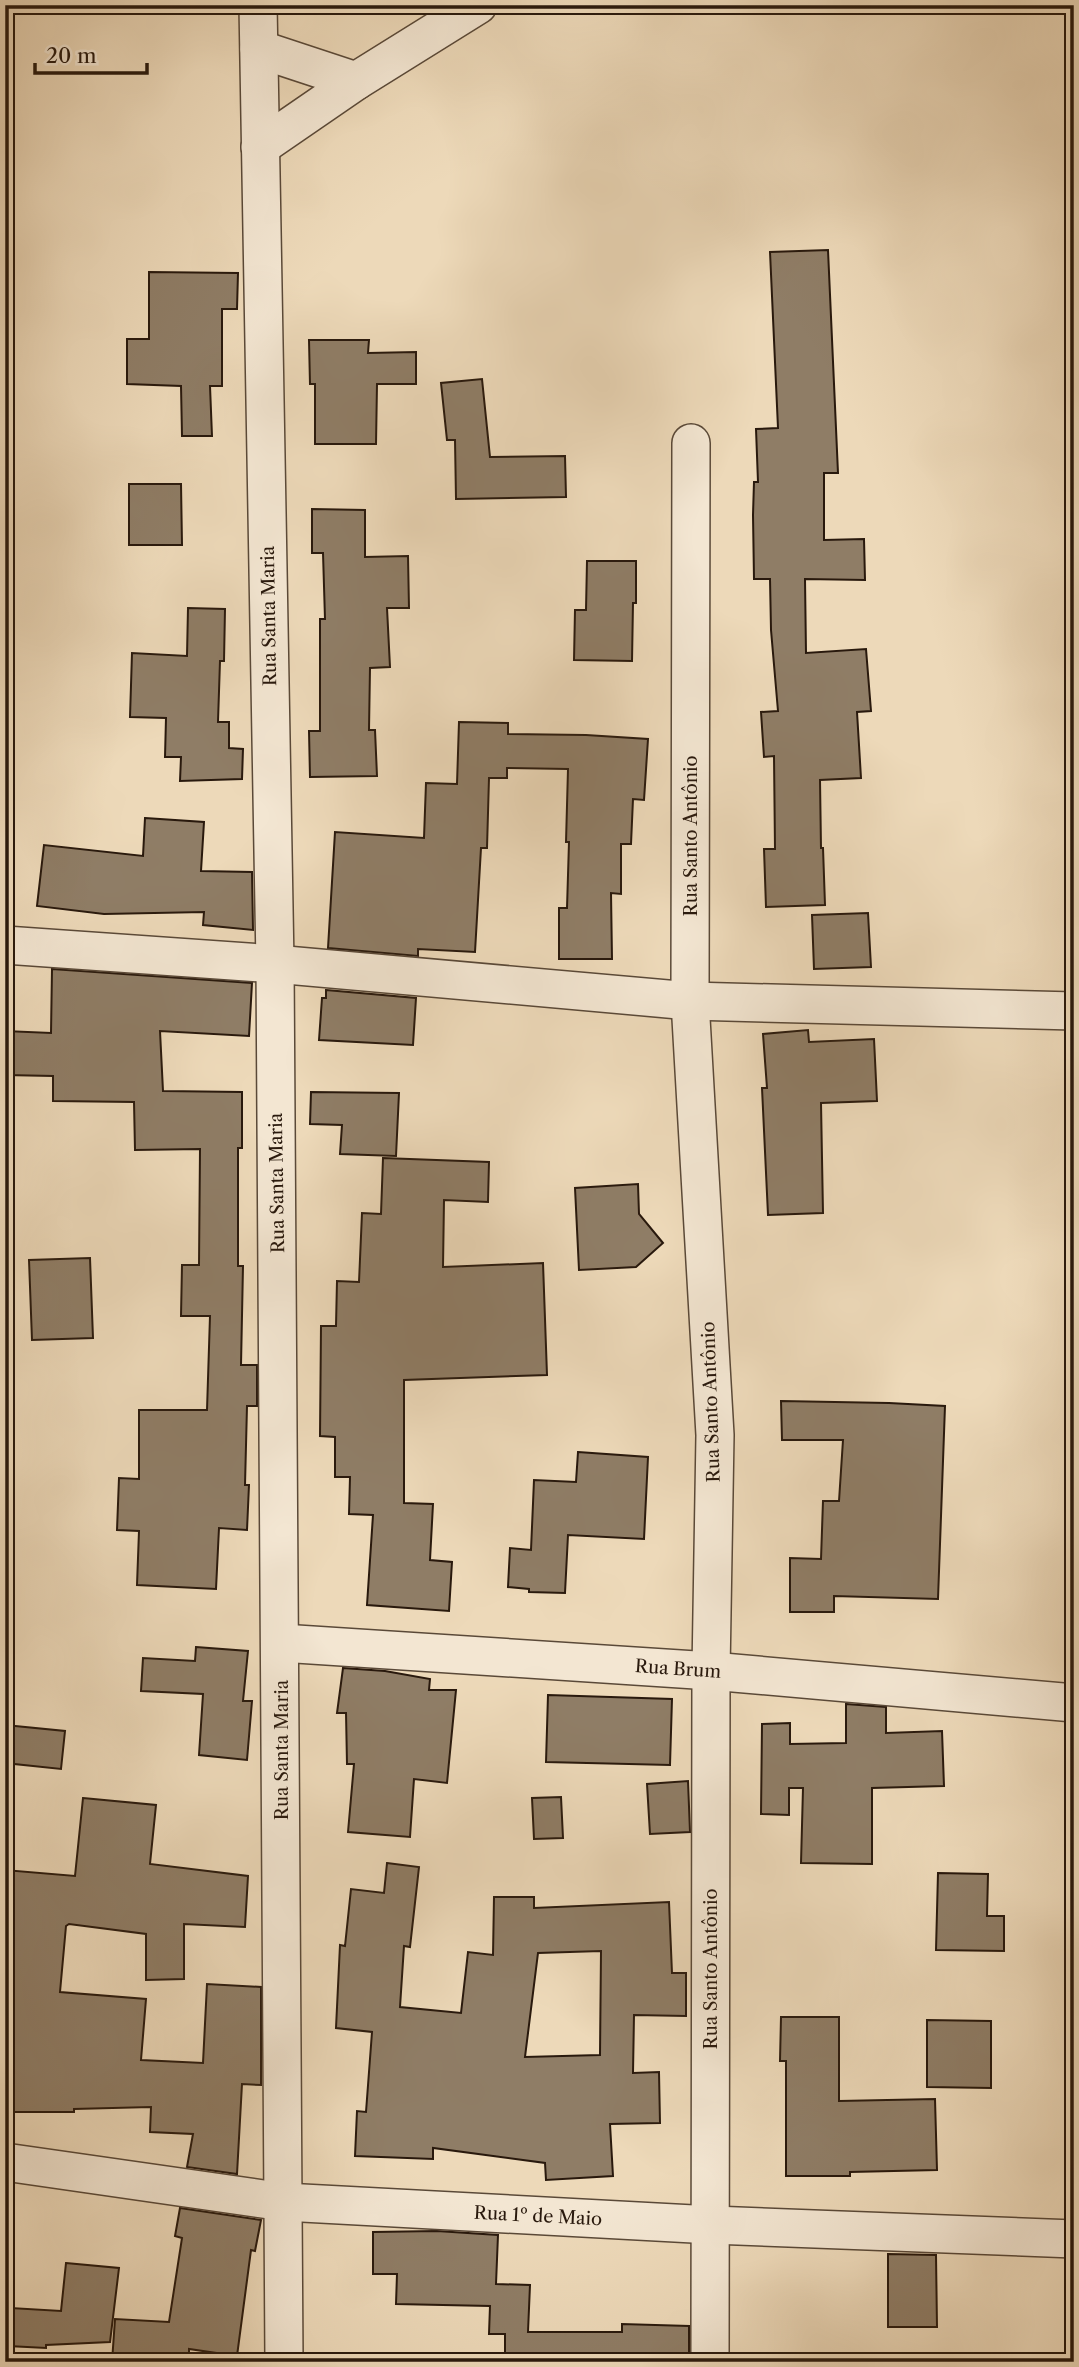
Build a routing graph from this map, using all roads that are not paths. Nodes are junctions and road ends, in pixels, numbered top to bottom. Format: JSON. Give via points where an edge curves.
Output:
{"nodes":[{"id":1,"x":258,"y":5,"type":"edge"},
{"id":2,"x":478,"y":5,"type":"edge"},
{"id":3,"x":259,"y":49,"type":"junction"},
{"id":4,"x":356,"y":81,"type":"junction"},
{"id":5,"x":260,"y":147,"type":"junction"},
{"id":6,"x":691,"y":443,"type":"dead end"},
{"id":7,"x":5,"y":945,"type":"edge"},
{"id":8,"x":275,"y":964,"type":"junction"},
{"id":9,"x":690,"y":1001,"type":"junction"},
{"id":10,"x":1074,"y":1011,"type":"edge"},
{"id":11,"x":281,"y":1643,"type":"junction"},
{"id":12,"x":711,"y":1671,"type":"junction"},
{"id":13,"x":1074,"y":1703,"type":"edge"},
{"id":14,"x":5,"y":2162,"type":"edge"},
{"id":15,"x":284,"y":2202,"type":"junction"},
{"id":16,"x":712,"y":2225,"type":"junction"},
{"id":17,"x":1074,"y":2239,"type":"edge"},
{"id":18,"x":284,"y":2362,"type":"edge"},
{"id":19,"x":710,"y":2362,"type":"edge"}],
"edges":[{"from":1,"to":3,"type":"street","name":"Rua Santa Maria"},
{"from":2,"to":4,"type":"street"},
{"from":3,"to":4,"type":"street"},
{"from":3,"to":5,"type":"street","name":"Rua Santa Maria"},
{"from":4,"to":5,"type":"street"},
{"from":5,"to":8,"type":"street","name":"Rua Santa Maria"},
{"from":6,"to":9,"type":"street","name":"Rua Santo Antônio"},
{"from":7,"to":8,"type":"street"},
{"from":8,"to":9,"type":"street"},
{"from":8,"to":11,"type":"street","name":"Rua Santa Maria"},
{"from":9,"to":10,"type":"street"},
{"from":9,"to":12,"type":"street","name":"Rua Santo Antônio","via":[[715,1435]]},
{"from":11,"to":12,"type":"street","name":"Rua Brum"},
{"from":11,"to":15,"type":"street","name":"Rua Santa Maria"},
{"from":12,"to":13,"type":"street","name":"Rua Brum"},
{"from":12,"to":16,"type":"street","name":"Rua Santo Antônio"},
{"from":14,"to":15,"type":"street","name":"Rua 1º de Maio"},
{"from":15,"to":16,"type":"street","name":"Rua 1º de Maio"},
{"from":15,"to":18,"type":"street","name":"Rua Santa Maria"},
{"from":16,"to":17,"type":"street","name":"Rua 1º de Maio"},
{"from":16,"to":19,"type":"street","name":"Rua Santo Antônio"}]}
